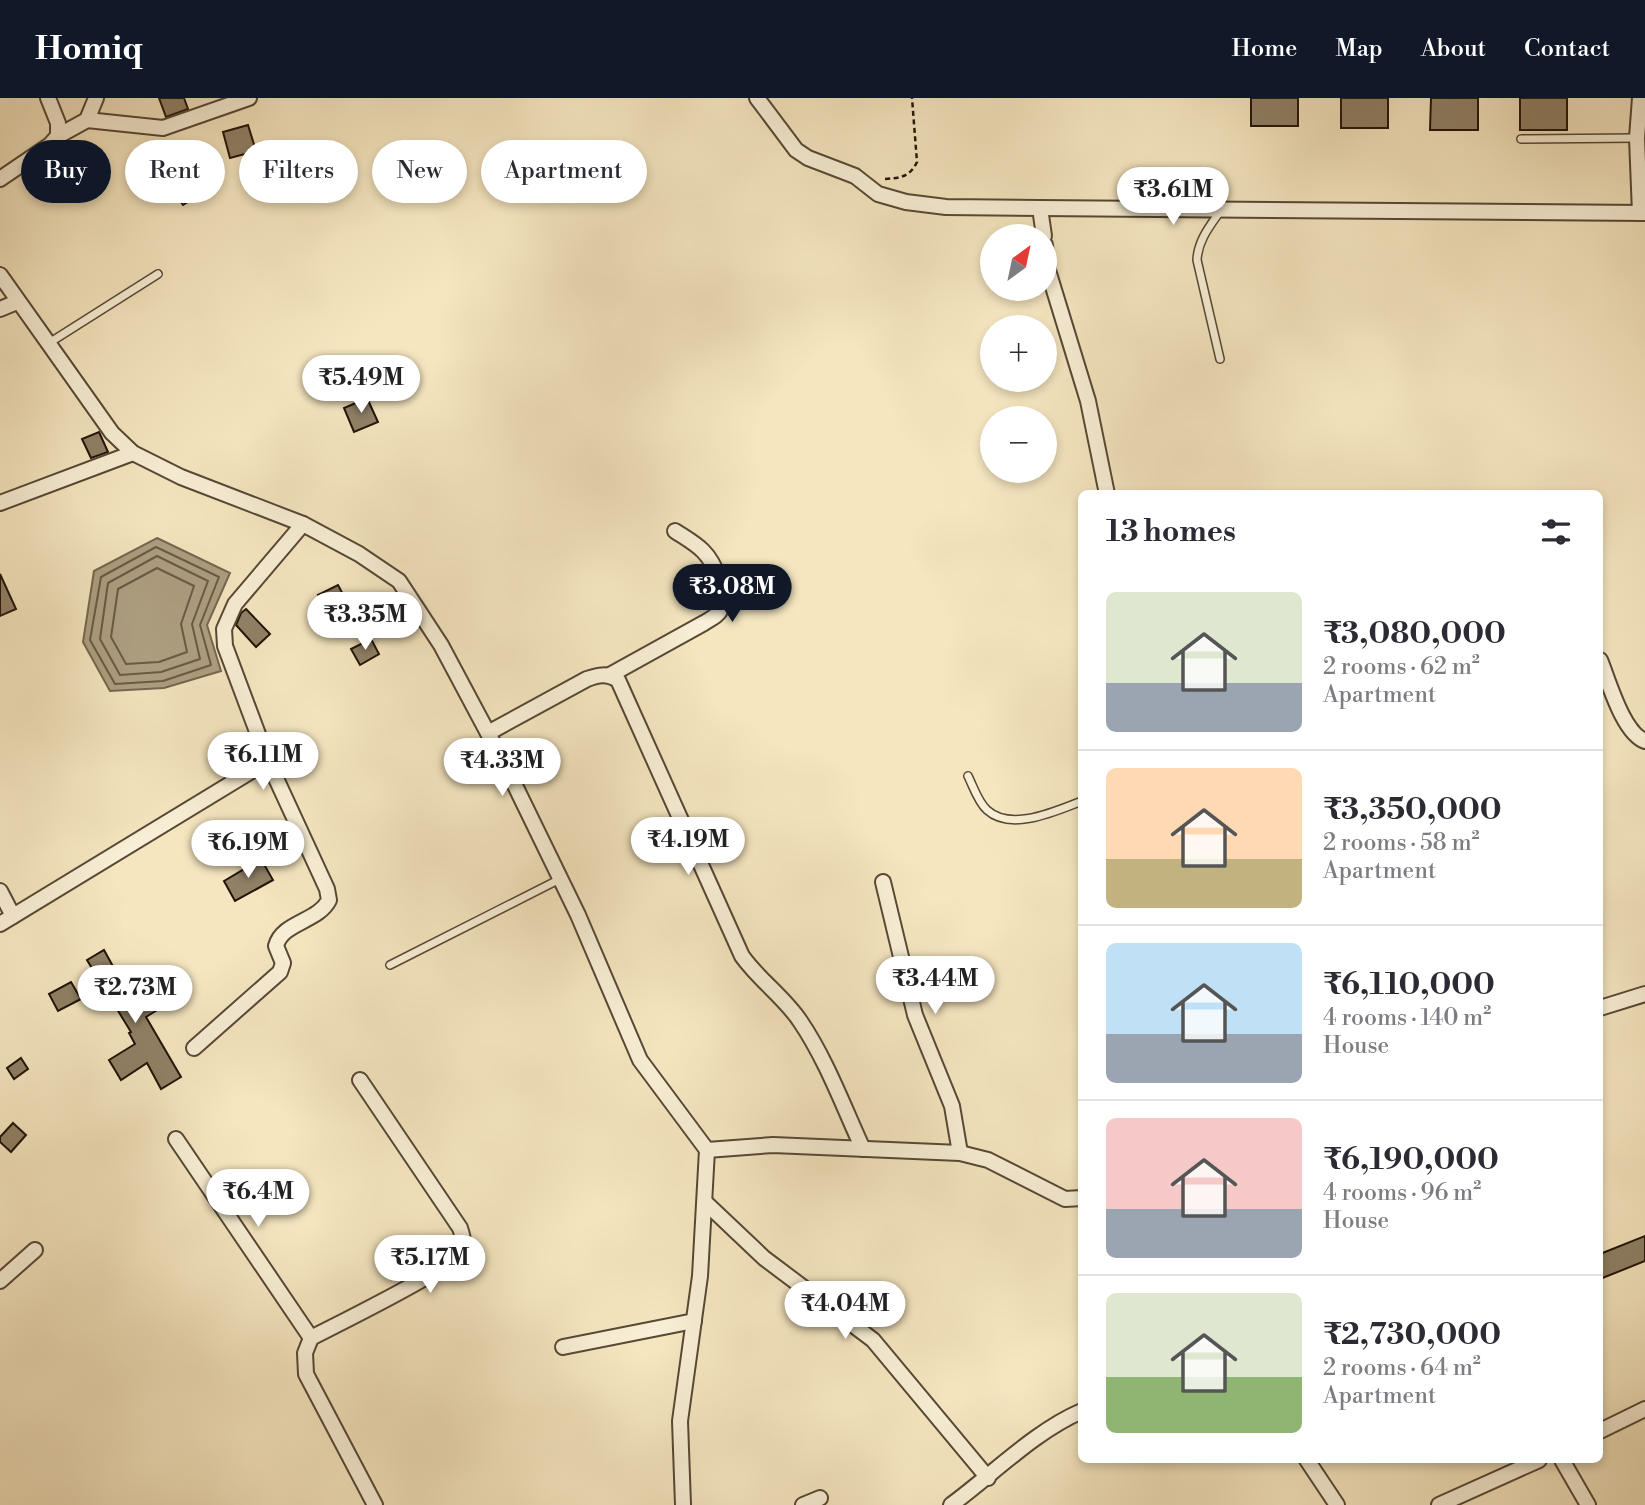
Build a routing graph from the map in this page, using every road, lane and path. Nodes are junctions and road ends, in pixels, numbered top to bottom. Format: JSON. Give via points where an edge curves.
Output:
{"nodes":[{"id":1,"x":48,"y":98,"type":"edge"},
{"id":2,"x":96,"y":98,"type":"edge"},
{"id":3,"x":249,"y":98,"type":"edge"},
{"id":4,"x":757,"y":98,"type":"edge"},
{"id":5,"x":912,"y":98,"type":"edge"},
{"id":6,"x":1640,"y":98,"type":"edge"},
{"id":7,"x":87,"y":120,"type":"junction"},
{"id":8,"x":58,"y":136,"type":"junction"},
{"id":9,"x":1637,"y":138,"type":"junction"},
{"id":10,"x":1521,"y":139,"type":"dead end"},
{"id":11,"x":0,"y":179,"type":"edge"},
{"id":12,"x":860,"y":181,"type":"junction"},
{"id":13,"x":1040,"y":208,"type":"junction"},
{"id":14,"x":1222,"y":210,"type":"junction"},
{"id":15,"x":1642,"y":213,"type":"edge"},
{"id":16,"x":1042,"y":224,"type":"edge"},
{"id":17,"x":158,"y":274,"type":"dead end"},
{"id":18,"x":0,"y":275,"type":"edge"},
{"id":19,"x":1057,"y":300,"type":"edge"},
{"id":20,"x":17,"y":302,"type":"junction"},
{"id":21,"x":0,"y":309,"type":"edge"},
{"id":22,"x":48,"y":344,"type":"junction"},
{"id":23,"x":1220,"y":359,"type":"dead end"},
{"id":24,"x":133,"y":453,"type":"junction"},
{"id":25,"x":1106,"y":490,"type":"edge"},
{"id":26,"x":0,"y":503,"type":"edge"},
{"id":27,"x":303,"y":524,"type":"junction"},
{"id":28,"x":675,"y":531,"type":"dead end"},
{"id":29,"x":1603,"y":667,"type":"edge"},
{"id":30,"x":610,"y":675,"type":"junction"},
{"id":31,"x":488,"y":733,"type":"junction"},
{"id":32,"x":1645,"y":741,"type":"edge"},
{"id":33,"x":268,"y":761,"type":"junction"},
{"id":34,"x":968,"y":776,"type":"dead end"},
{"id":35,"x":1078,"y":802,"type":"edge"},
{"id":36,"x":560,"y":879,"type":"junction"},
{"id":37,"x":883,"y":882,"type":"dead end"},
{"id":38,"x":0,"y":891,"type":"edge"},
{"id":39,"x":6,"y":920,"type":"edge"},
{"id":40,"x":390,"y":965,"type":"dead end"},
{"id":41,"x":1645,"y":994,"type":"edge"},
{"id":42,"x":1603,"y":1008,"type":"edge"},
{"id":43,"x":194,"y":1048,"type":"dead end"},
{"id":44,"x":360,"y":1080,"type":"dead end"},
{"id":45,"x":176,"y":1139,"type":"dead end"},
{"id":46,"x":863,"y":1149,"type":"junction"},
{"id":47,"x":708,"y":1150,"type":"junction"},
{"id":48,"x":960,"y":1153,"type":"junction"},
{"id":49,"x":1078,"y":1198,"type":"edge"},
{"id":50,"x":706,"y":1203,"type":"junction"},
{"id":51,"x":35,"y":1250,"type":"dead end"},
{"id":52,"x":0,"y":1281,"type":"edge"},
{"id":53,"x":694,"y":1321,"type":"junction"},
{"id":54,"x":311,"y":1338,"type":"junction"},
{"id":55,"x":563,"y":1347,"type":"dead end"},
{"id":56,"x":1645,"y":1409,"type":"edge"},
{"id":57,"x":1078,"y":1413,"type":"edge"},
{"id":58,"x":1603,"y":1430,"type":"edge"},
{"id":59,"x":1309,"y":1463,"type":"edge"},
{"id":60,"x":1528,"y":1463,"type":"edge"},
{"id":61,"x":1564,"y":1463,"type":"edge"},
{"id":62,"x":988,"y":1478,"type":"junction"},
{"id":63,"x":820,"y":1498,"type":"dead end"},
{"id":64,"x":375,"y":1505,"type":"edge"},
{"id":65,"x":683,"y":1505,"type":"edge"},
{"id":66,"x":803,"y":1505,"type":"edge"},
{"id":67,"x":951,"y":1505,"type":"edge"},
{"id":68,"x":1337,"y":1505,"type":"edge"},
{"id":69,"x":1439,"y":1505,"type":"edge"},
{"id":70,"x":1588,"y":1505,"type":"edge"}],
"edges":[{"from":1,"to":8,"type":"street"},
{"from":2,"to":7,"type":"street"},
{"from":3,"to":7,"type":"street","via":[[163,128]]},
{"from":4,"to":12,"type":"street","via":[[796,150]]},
{"from":5,"to":12,"type":"path","via":[[917,162],[913,171],[894,179]]},
{"from":6,"to":9,"type":"street"},
{"from":7,"to":8,"type":"street"},
{"from":8,"to":11,"type":"street"},
{"from":9,"to":10,"type":"lane"},
{"from":9,"to":15,"type":"street"},
{"from":12,"to":13,"type":"street","via":[[878,194],[906,202]]},
{"from":13,"to":14,"type":"street"},
{"from":13,"to":16,"type":"street"},
{"from":14,"to":15,"type":"street"},
{"from":14,"to":23,"type":"lane","via":[[1198,247],[1196,260]]},
{"from":17,"to":22,"type":"lane"},
{"from":18,"to":20,"type":"street"},
{"from":19,"to":25,"type":"street","via":[[1088,401]]},
{"from":20,"to":21,"type":"street"},
{"from":20,"to":22,"type":"street"},
{"from":22,"to":24,"type":"street","via":[[112,433]]},
{"from":24,"to":26,"type":"street"},
{"from":24,"to":27,"type":"street","via":[[181,478]]},
{"from":27,"to":31,"type":"street","via":[[398,581],[441,645]]},
{"from":27,"to":33,"type":"street","via":[[235,604],[224,629],[225,646]]},
{"from":28,"to":30,"type":"street","via":[[710,560],[722,607],[704,623]]},
{"from":29,"to":32,"type":"street","via":[[1626,722],[1634,735]]},
{"from":30,"to":31,"type":"street","via":[[587,680]]},
{"from":30,"to":46,"type":"street","via":[[623,689],[742,956],[799,1019]]},
{"from":31,"to":36,"type":"street"},
{"from":33,"to":39,"type":"street"},
{"from":33,"to":43,"type":"street","via":[[329,900],[323,909],[279,937],[280,972]]},
{"from":34,"to":35,"type":"lane","via":[[986,810],[999,817],[1046,814]]},
{"from":36,"to":40,"type":"lane"},
{"from":36,"to":47,"type":"street","via":[[640,1060]]},
{"from":37,"to":48,"type":"street","via":[[915,1015],[952,1106]]},
{"from":38,"to":39,"type":"street"},
{"from":41,"to":42,"type":"street"},
{"from":44,"to":54,"type":"street","via":[[460,1228],[463,1250],[455,1260],[405,1289]]},
{"from":45,"to":54,"type":"street"},
{"from":46,"to":47,"type":"street","via":[[773,1145]]},
{"from":46,"to":48,"type":"street"},
{"from":47,"to":50,"type":"street"},
{"from":48,"to":49,"type":"street","via":[[988,1160],[1065,1199]]},
{"from":50,"to":53,"type":"street"},
{"from":50,"to":62,"type":"street","via":[[764,1258],[873,1340]]},
{"from":51,"to":52,"type":"street"},
{"from":53,"to":55,"type":"street"},
{"from":53,"to":65,"type":"street","via":[[680,1421]]},
{"from":54,"to":64,"type":"street","via":[[305,1353],[306,1374]]},
{"from":56,"to":58,"type":"street"},
{"from":57,"to":62,"type":"street","via":[[1037,1437]]},
{"from":59,"to":68,"type":"street"},
{"from":60,"to":69,"type":"street"},
{"from":61,"to":70,"type":"street"},
{"from":62,"to":67,"type":"street"},
{"from":63,"to":66,"type":"street"}]}
